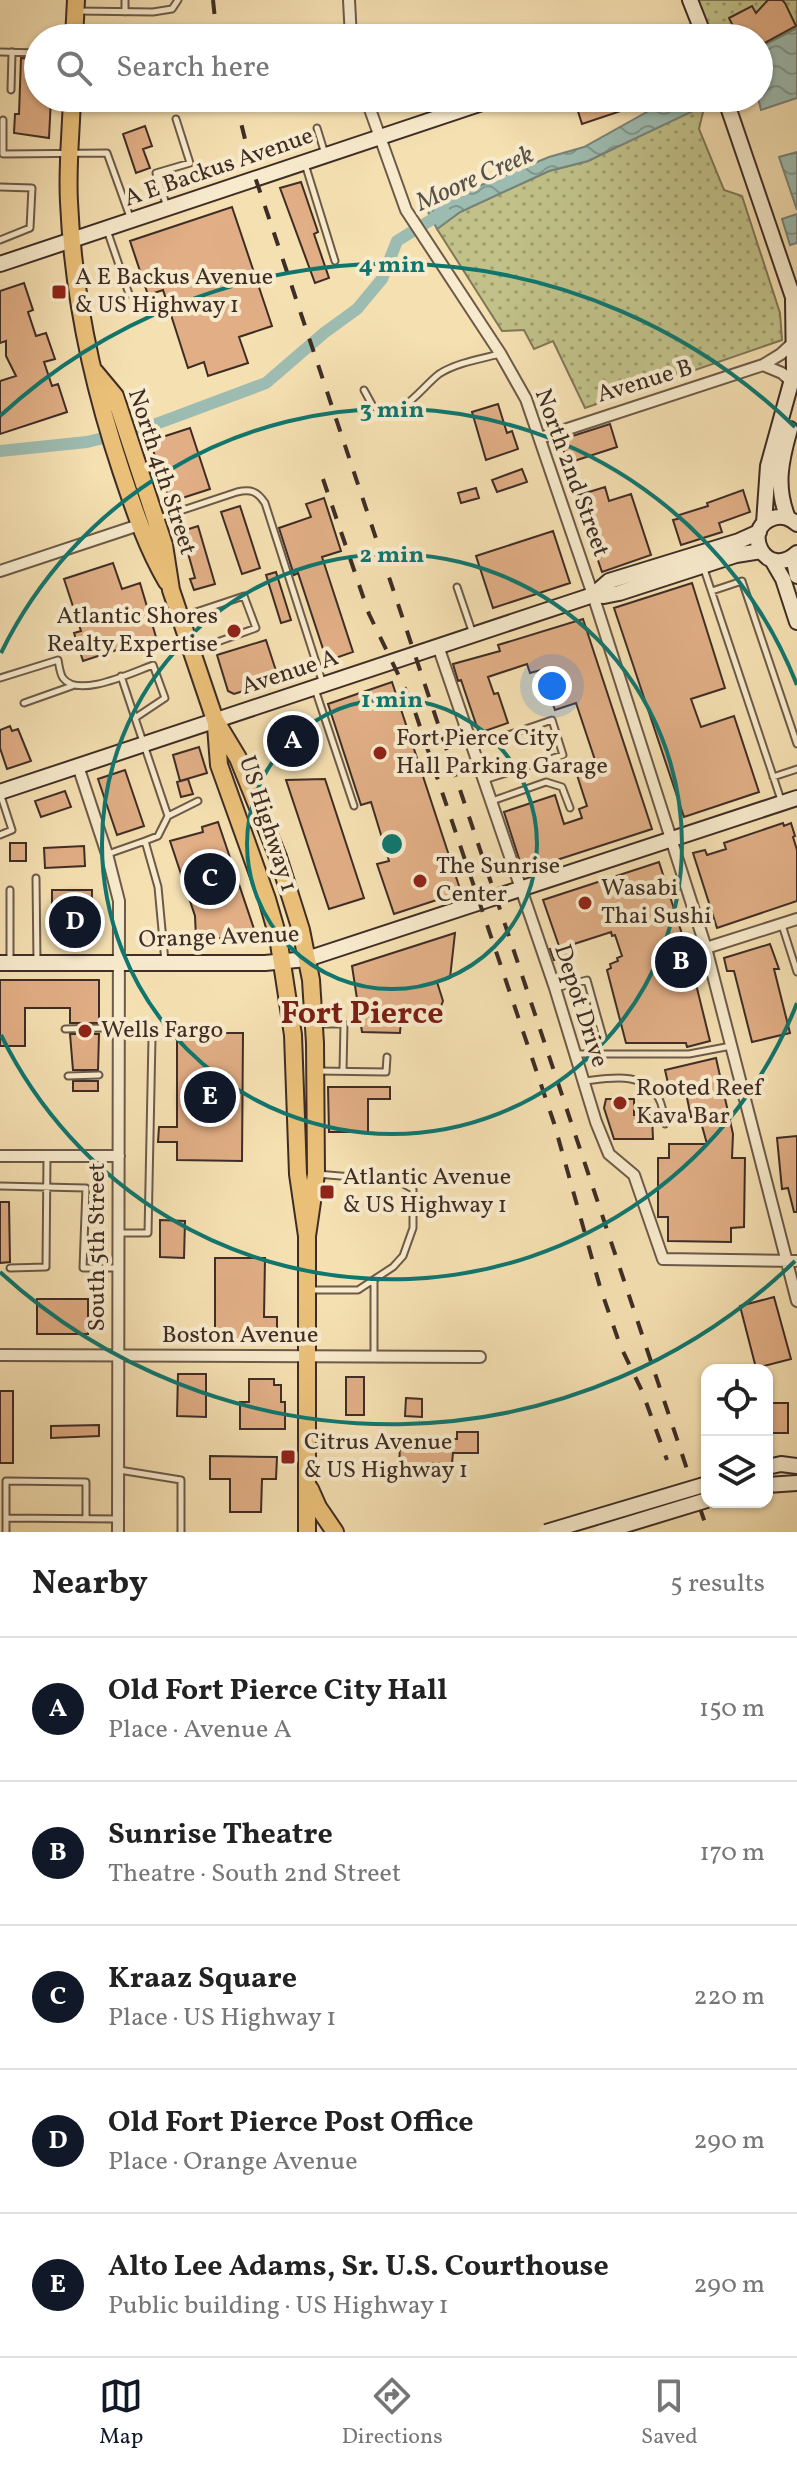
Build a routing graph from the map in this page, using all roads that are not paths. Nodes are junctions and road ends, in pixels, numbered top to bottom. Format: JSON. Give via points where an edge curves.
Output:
{"nodes":[{"id":1,"x":125,"y":0,"type":"edge"},
{"id":2,"x":178,"y":0,"type":"edge"},
{"id":3,"x":349,"y":0,"type":"edge"},
{"id":4,"x":690,"y":0,"type":"edge"},
{"id":5,"x":76,"y":5,"type":"edge"},
{"id":6,"x":125,"y":12,"type":"junction"},
{"id":7,"x":350,"y":24,"type":"edge"},
{"id":8,"x":700,"y":24,"type":"edge"},
{"id":9,"x":0,"y":52,"type":"edge"},
{"id":10,"x":12,"y":52,"type":"junction"},
{"id":11,"x":24,"y":52,"type":"edge"},
{"id":12,"x":11,"y":90,"type":"dead end"},
{"id":13,"x":71,"y":112,"type":"edge"},
{"id":14,"x":371,"y":112,"type":"edge"},
{"id":15,"x":455,"y":112,"type":"edge"},
{"id":16,"x":730,"y":112,"type":"edge"},
{"id":17,"x":176,"y":119,"type":"dead end"},
{"id":18,"x":3,"y":120,"type":"dead end"},
{"id":19,"x":317,"y":128,"type":"dead end"},
{"id":20,"x":379,"y":137,"type":"junction"},
{"id":21,"x":69,"y":154,"type":"junction"},
{"id":22,"x":325,"y":156,"type":"junction"},
{"id":23,"x":304,"y":163,"type":"junction"},
{"id":24,"x":0,"y":187,"type":"edge"},
{"id":25,"x":167,"y":208,"type":"junction"},
{"id":26,"x":132,"y":221,"type":"junction"},
{"id":27,"x":107,"y":229,"type":"junction"},
{"id":28,"x":0,"y":240,"type":"edge"},
{"id":29,"x":72,"y":240,"type":"junction"},
{"id":30,"x":335,"y":261,"type":"dead end"},
{"id":31,"x":0,"y":264,"type":"edge"},
{"id":32,"x":129,"y":294,"type":"dead end"},
{"id":33,"x":795,"y":304,"type":"edge"},
{"id":34,"x":795,"y":341,"type":"junction"},
{"id":35,"x":500,"y":353,"type":"junction"},
{"id":36,"x":763,"y":365,"type":"junction"},
{"id":37,"x":95,"y":372,"type":"junction"},
{"id":38,"x":792,"y":382,"type":"junction"},
{"id":39,"x":364,"y":390,"type":"dead end"},
{"id":40,"x":797,"y":402,"type":"edge"},
{"id":41,"x":540,"y":438,"type":"junction"},
{"id":42,"x":786,"y":441,"type":"edge"},
{"id":43,"x":794,"y":521,"type":"edge"},
{"id":44,"x":147,"y":522,"type":"junction"},
{"id":45,"x":762,"y":527,"type":"junction"},
{"id":46,"x":795,"y":555,"type":"edge"},
{"id":47,"x":767,"y":556,"type":"junction"},
{"id":48,"x":701,"y":559,"type":"junction"},
{"id":49,"x":0,"y":571,"type":"edge"},
{"id":50,"x":797,"y":576,"type":"edge"},
{"id":51,"x":457,"y":587,"type":"dead end"},
{"id":52,"x":712,"y":591,"type":"junction"},
{"id":53,"x":593,"y":595,"type":"junction"},
{"id":54,"x":180,"y":617,"type":"junction"},
{"id":55,"x":797,"y":621,"type":"edge"},
{"id":56,"x":473,"y":635,"type":"junction"},
{"id":57,"x":438,"y":646,"type":"junction"},
{"id":58,"x":192,"y":651,"type":"junction"},
{"id":59,"x":121,"y":676,"type":"junction"},
{"id":60,"x":0,"y":678,"type":"edge"},
{"id":61,"x":72,"y":686,"type":"junction"},
{"id":62,"x":319,"y":686,"type":"junction"},
{"id":63,"x":24,"y":703,"type":"dead end"},
{"id":64,"x":135,"y":718,"type":"junction"},
{"id":65,"x":215,"y":720,"type":"junction"},
{"id":66,"x":144,"y":744,"type":"junction"},
{"id":67,"x":797,"y":744,"type":"edge"},
{"id":68,"x":472,"y":747,"type":"junction"},
{"id":69,"x":78,"y":766,"type":"junction"},
{"id":70,"x":797,"y":769,"type":"edge"},
{"id":71,"x":773,"y":777,"type":"junction"},
{"id":72,"x":484,"y":780,"type":"junction"},
{"id":73,"x":0,"y":792,"type":"edge"},
{"id":74,"x":797,"y":798,"type":"edge"},
{"id":75,"x":198,"y":801,"type":"dead end"},
{"id":76,"x":491,"y":801,"type":"junction"},
{"id":77,"x":782,"y":803,"type":"junction"},
{"id":78,"x":354,"y":806,"type":"dead end"},
{"id":79,"x":570,"y":808,"type":"dead end"},
{"id":80,"x":168,"y":816,"type":"junction"},
{"id":81,"x":0,"y":835,"type":"edge"},
{"id":82,"x":672,"y":840,"type":"junction"},
{"id":83,"x":145,"y":841,"type":"junction"},
{"id":84,"x":107,"y":854,"type":"junction"},
{"id":85,"x":36,"y":878,"type":"dead end"},
{"id":86,"x":10,"y":890,"type":"dead end"},
{"id":87,"x":521,"y":890,"type":"junction"},
{"id":88,"x":797,"y":919,"type":"edge"},
{"id":89,"x":781,"y":924,"type":"junction"},
{"id":90,"x":706,"y":948,"type":"junction"},
{"id":91,"x":307,"y":959,"type":"junction"},
{"id":92,"x":284,"y":962,"type":"junction"},
{"id":93,"x":5,"y":963,"type":"edge"},
{"id":94,"x":37,"y":963,"type":"junction"},
{"id":95,"x":119,"y":963,"type":"junction"},
{"id":96,"x":165,"y":963,"type":"junction"},
{"id":97,"x":797,"y":972,"type":"edge"},
{"id":98,"x":555,"y":988,"type":"junction"},
{"id":99,"x":314,"y":1024,"type":"junction"},
{"id":100,"x":101,"y":1028,"type":"dead end"},
{"id":101,"x":65,"y":1029,"type":"dead end"},
{"id":102,"x":603,"y":1037,"type":"dead end"},
{"id":103,"x":152,"y":1038,"type":"dead end"},
{"id":104,"x":731,"y":1046,"type":"junction"},
{"id":105,"x":575,"y":1054,"type":"junction"},
{"id":106,"x":387,"y":1057,"type":"dead end"},
{"id":107,"x":315,"y":1071,"type":"junction"},
{"id":108,"x":343,"y":1071,"type":"junction"},
{"id":109,"x":99,"y":1075,"type":"dead end"},
{"id":110,"x":68,"y":1076,"type":"dead end"},
{"id":111,"x":584,"y":1081,"type":"junction"},
{"id":112,"x":665,"y":1124,"type":"dead end"},
{"id":113,"x":0,"y":1156,"type":"edge"},
{"id":114,"x":47,"y":1156,"type":"junction"},
{"id":115,"x":119,"y":1156,"type":"junction"},
{"id":116,"x":316,"y":1174,"type":"junction"},
{"id":117,"x":0,"y":1186,"type":"edge"},
{"id":118,"x":46,"y":1186,"type":"junction"},
{"id":119,"x":118,"y":1233,"type":"junction"},
{"id":120,"x":307,"y":1236,"type":"junction"},
{"id":121,"x":792,"y":1262,"type":"edge"},
{"id":122,"x":10,"y":1268,"type":"dead end"},
{"id":123,"x":117,"y":1268,"type":"junction"},
{"id":124,"x":374,"y":1279,"type":"junction"},
{"id":125,"x":307,"y":1290,"type":"junction"},
{"id":126,"x":797,"y":1301,"type":"edge"},
{"id":127,"x":0,"y":1355,"type":"edge"},
{"id":128,"x":118,"y":1356,"type":"junction"},
{"id":129,"x":307,"y":1356,"type":"junction"},
{"id":130,"x":374,"y":1356,"type":"junction"},
{"id":131,"x":480,"y":1357,"type":"dead end"},
{"id":132,"x":797,"y":1460,"type":"edge"},
{"id":133,"x":774,"y":1465,"type":"edge"},
{"id":134,"x":797,"y":1466,"type":"edge"},
{"id":135,"x":118,"y":1470,"type":"junction"},
{"id":136,"x":307,"y":1482,"type":"junction"},
{"id":137,"x":797,"y":1483,"type":"edge"},
{"id":138,"x":773,"y":1485,"type":"edge"},
{"id":139,"x":701,"y":1486,"type":"edge"},
{"id":140,"x":701,"y":1502,"type":"edge"},
{"id":141,"x":6,"y":1518,"type":"junction"},
{"id":142,"x":86,"y":1518,"type":"junction"},
{"id":143,"x":118,"y":1519,"type":"junction"},
{"id":144,"x":6,"y":1532,"type":"edge"},
{"id":145,"x":118,"y":1532,"type":"edge"},
{"id":146,"x":181,"y":1532,"type":"edge"},
{"id":147,"x":307,"y":1532,"type":"edge"},
{"id":148,"x":335,"y":1532,"type":"edge"},
{"id":149,"x":546,"y":1532,"type":"edge"},
{"id":150,"x":602,"y":1532,"type":"edge"}],
"edges":[{"from":1,"to":6,"type":"lane"},
{"from":2,"to":6,"type":"lane","via":[[172,9]]},
{"from":3,"to":7,"type":"street"},
{"from":4,"to":8,"type":"street"},
{"from":5,"to":6,"type":"lane"},
{"from":9,"to":10,"type":"lane"},
{"from":10,"to":11,"type":"lane"},
{"from":10,"to":12,"type":"lane"},
{"from":13,"to":21,"type":"main road","name":"North 4th Street"},
{"from":14,"to":20,"type":"street","name":"North 2nd Street"},
{"from":15,"to":20,"type":"street","name":"A E Backus Avenue"},
{"from":16,"to":33,"type":"street"},
{"from":17,"to":25,"type":"lane","via":[[190,163],[156,173]]},
{"from":18,"to":21,"type":"lane","via":[[3,154]]},
{"from":19,"to":22,"type":"lane"},
{"from":20,"to":22,"type":"street","name":"A E Backus Avenue"},
{"from":20,"to":35,"type":"street","name":"North 2nd Street","via":[[406,210]]},
{"from":21,"to":26,"type":"lane","via":[[107,153]]},
{"from":21,"to":29,"type":"main road","name":"North 4th Street"},
{"from":22,"to":23,"type":"street","name":"A E Backus Avenue"},
{"from":23,"to":25,"type":"street","name":"A E Backus Avenue"},
{"from":23,"to":30,"type":"lane"},
{"from":24,"to":28,"type":"lane","via":[[32,188],[30,228]]},
{"from":25,"to":26,"type":"street","name":"A E Backus Avenue"},
{"from":26,"to":27,"type":"street","name":"A E Backus Avenue"},
{"from":27,"to":29,"type":"street","name":"A E Backus Avenue"},
{"from":27,"to":32,"type":"lane"},
{"from":29,"to":31,"type":"street","name":"A E Backus Avenue"},
{"from":29,"to":37,"type":"main road","name":"North 4th Street"},
{"from":33,"to":34,"type":"street"},
{"from":34,"to":36,"type":"street","name":"Avenue B"},
{"from":34,"to":38,"type":"street"},
{"from":35,"to":39,"type":"lane","via":[[441,373],[389,413],[376,412]]},
{"from":35,"to":41,"type":"street","name":"North 2nd Street"},
{"from":36,"to":38,"type":"street"},
{"from":36,"to":41,"type":"street","name":"Avenue B"},
{"from":37,"to":44,"type":"main road","name":"North 4th Street","via":[[115,451]]},
{"from":37,"to":44,"type":"main road","name":"North 4th Street","via":[[115,396],[132,446]]},
{"from":38,"to":42,"type":"street"},
{"from":40,"to":42,"type":"street"},
{"from":41,"to":53,"type":"street","name":"North 2nd Street"},
{"from":42,"to":43,"type":"street","via":[[780,484]]},
{"from":42,"to":45,"type":"street","via":[[768,466]]},
{"from":43,"to":45,"type":"street","name":"Avenue A","via":[[775,517]]},
{"from":44,"to":49,"type":"street"},
{"from":44,"to":54,"type":"main road","name":"North 4th Street","via":[[164,545]]},
{"from":44,"to":62,"type":"lane","via":[[237,492],[258,493]]},
{"from":45,"to":47,"type":"street"},
{"from":45,"to":48,"type":"street","name":"Avenue A"},
{"from":46,"to":47,"type":"street","name":"Avenue A","via":[[787,560]]},
{"from":46,"to":50,"type":"street"},
{"from":47,"to":48,"type":"street","name":"Avenue A","via":[[743,553]]},
{"from":47,"to":55,"type":"street","via":[[783,579]]},
{"from":48,"to":52,"type":"lane"},
{"from":48,"to":53,"type":"street","name":"Avenue A","via":[[609,581]]},
{"from":51,"to":56,"type":"lane"},
{"from":52,"to":67,"type":"lane","via":[[742,581]]},
{"from":52,"to":71,"type":"lane"},
{"from":53,"to":56,"type":"street","name":"Avenue A"},
{"from":53,"to":82,"type":"street","name":"North 2nd Street"},
{"from":54,"to":58,"type":"main road","name":"North 4th Street"},
{"from":54,"to":58,"type":"lane","via":[[244,596],[256,628]]},
{"from":56,"to":57,"type":"street","name":"Avenue A"},
{"from":57,"to":62,"type":"street","name":"Avenue A"},
{"from":57,"to":68,"type":"street","name":"Depot Drive"},
{"from":58,"to":65,"type":"main road","name":"North 4th Street"},
{"from":59,"to":61,"type":"lane","via":[[88,687]]},
{"from":59,"to":64,"type":"lane"},
{"from":59,"to":64,"type":"lane","via":[[153,665],[165,698]]},
{"from":60,"to":61,"type":"lane","via":[[58,660],[63,678]]},
{"from":61,"to":63,"type":"lane"},
{"from":62,"to":65,"type":"street","name":"Avenue A"},
{"from":62,"to":78,"type":"lane"},
{"from":64,"to":66,"type":"lane"},
{"from":65,"to":66,"type":"street","name":"Avenue A"},
{"from":65,"to":91,"type":"main road","name":"US Highway 1","via":[[238,758],[278,857]]},
{"from":65,"to":92,"type":"main road","name":"US Highway 1","via":[[219,765]]},
{"from":66,"to":69,"type":"street","name":"Avenue A"},
{"from":66,"to":80,"type":"lane"},
{"from":68,"to":72,"type":"street","name":"Depot Drive"},
{"from":68,"to":72,"type":"lane","via":[[552,720],[563,755]]},
{"from":69,"to":73,"type":"street","name":"Avenue A"},
{"from":69,"to":84,"type":"street","name":"South 5th Street"},
{"from":70,"to":71,"type":"lane"},
{"from":71,"to":77,"type":"lane"},
{"from":72,"to":76,"type":"street","name":"Depot Drive"},
{"from":73,"to":81,"type":"lane","via":[[12,830]]},
{"from":74,"to":77,"type":"street","name":"Orange Avenue"},
{"from":75,"to":80,"type":"lane"},
{"from":76,"to":79,"type":"lane","via":[[546,782],[562,787]]},
{"from":76,"to":87,"type":"street","name":"Depot Drive"},
{"from":77,"to":82,"type":"street","name":"Orange Avenue"},
{"from":80,"to":83,"type":"lane","via":[[158,836]]},
{"from":82,"to":87,"type":"street","name":"Orange Avenue"},
{"from":82,"to":90,"type":"street","name":"North 2nd Street"},
{"from":83,"to":84,"type":"lane"},
{"from":83,"to":96,"type":"lane","via":[[158,887]]},
{"from":84,"to":95,"type":"street","name":"South 5th Street","via":[[119,901]]},
{"from":85,"to":94,"type":"lane"},
{"from":86,"to":93,"type":"lane"},
{"from":87,"to":91,"type":"street","name":"Orange Avenue"},
{"from":87,"to":98,"type":"street","name":"Depot Drive"},
{"from":88,"to":89,"type":"street"},
{"from":89,"to":90,"type":"street"},
{"from":89,"to":97,"type":"lane"},
{"from":90,"to":104,"type":"street","name":"North 2nd Street"},
{"from":91,"to":92,"type":"street","name":"Orange Avenue"},
{"from":91,"to":99,"type":"main road","name":"US Highway 1"},
{"from":92,"to":96,"type":"street","name":"Orange Avenue"},
{"from":92,"to":120,"type":"main road","name":"US Highway 1"},
{"from":93,"to":94,"type":"street","name":"Orange Avenue"},
{"from":94,"to":95,"type":"street","name":"Orange Avenue"},
{"from":95,"to":96,"type":"street","name":"Orange Avenue"},
{"from":95,"to":115,"type":"street","name":"South 5th Street"},
{"from":98,"to":102,"type":"lane","via":[[587,980]]},
{"from":98,"to":105,"type":"street","name":"Depot Drive"},
{"from":99,"to":107,"type":"main road","name":"US Highway 1"},
{"from":99,"to":108,"type":"lane","via":[[344,1024]]},
{"from":100,"to":101,"type":"lane"},
{"from":103,"to":119,"type":"lane","via":[[148,1233]]},
{"from":104,"to":105,"type":"lane","via":[[689,1054]]},
{"from":104,"to":121,"type":"street","name":"North 2nd Street"},
{"from":105,"to":111,"type":"street","name":"Depot Drive"},
{"from":106,"to":108,"type":"lane","via":[[386,1072]]},
{"from":107,"to":108,"type":"lane"},
{"from":107,"to":116,"type":"main road","name":"US Highway 1"},
{"from":109,"to":110,"type":"lane"},
{"from":111,"to":112,"type":"lane","via":[[642,1081],[660,1100]]},
{"from":111,"to":121,"type":"street","name":"Depot Drive","via":[[609,1154],[634,1175],[663,1259]]},
{"from":113,"to":114,"type":"street"},
{"from":114,"to":115,"type":"street"},
{"from":114,"to":118,"type":"lane"},
{"from":115,"to":119,"type":"street","name":"South 5th Street"},
{"from":116,"to":120,"type":"main road","name":"US Highway 1"},
{"from":116,"to":124,"type":"lane","via":[[398,1181],[413,1189],[413,1228],[403,1256]]},
{"from":117,"to":118,"type":"lane"},
{"from":118,"to":122,"type":"lane","via":[[46,1267]]},
{"from":118,"to":123,"type":"lane","via":[[86,1188],[83,1268]]},
{"from":119,"to":123,"type":"street","name":"South 5th Street"},
{"from":120,"to":125,"type":"main road","name":"US Highway 1"},
{"from":121,"to":126,"type":"street","name":"North 2nd Street"},
{"from":123,"to":128,"type":"street","name":"South 5th Street"},
{"from":124,"to":125,"type":"lane","via":[[358,1290]]},
{"from":124,"to":130,"type":"lane"},
{"from":125,"to":129,"type":"main road","name":"US Highway 1"},
{"from":127,"to":128,"type":"street","name":"Boston Avenue"},
{"from":128,"to":129,"type":"street","name":"Boston Avenue"},
{"from":128,"to":135,"type":"street","name":"South 5th Street"},
{"from":129,"to":130,"type":"street","name":"Boston Avenue"},
{"from":129,"to":136,"type":"main road","name":"US Highway 1"},
{"from":130,"to":131,"type":"street","name":"Boston Avenue"},
{"from":132,"to":133,"type":"street"},
{"from":133,"to":134,"type":"street"},
{"from":135,"to":143,"type":"street","name":"South 5th Street"},
{"from":135,"to":146,"type":"lane","via":[[181,1480]]},
{"from":136,"to":147,"type":"main road","name":"US Highway 1"},
{"from":136,"to":148,"type":"main road"},
{"from":137,"to":138,"type":"street"},
{"from":139,"to":149,"type":"street","bridge":true},
{"from":140,"to":150,"type":"street","bridge":true},
{"from":141,"to":142,"type":"lane"},
{"from":141,"to":142,"type":"lane","via":[[6,1481],[86,1482]]},
{"from":141,"to":144,"type":"lane"},
{"from":142,"to":143,"type":"lane"},
{"from":143,"to":145,"type":"street","name":"South 5th Street"}]}
